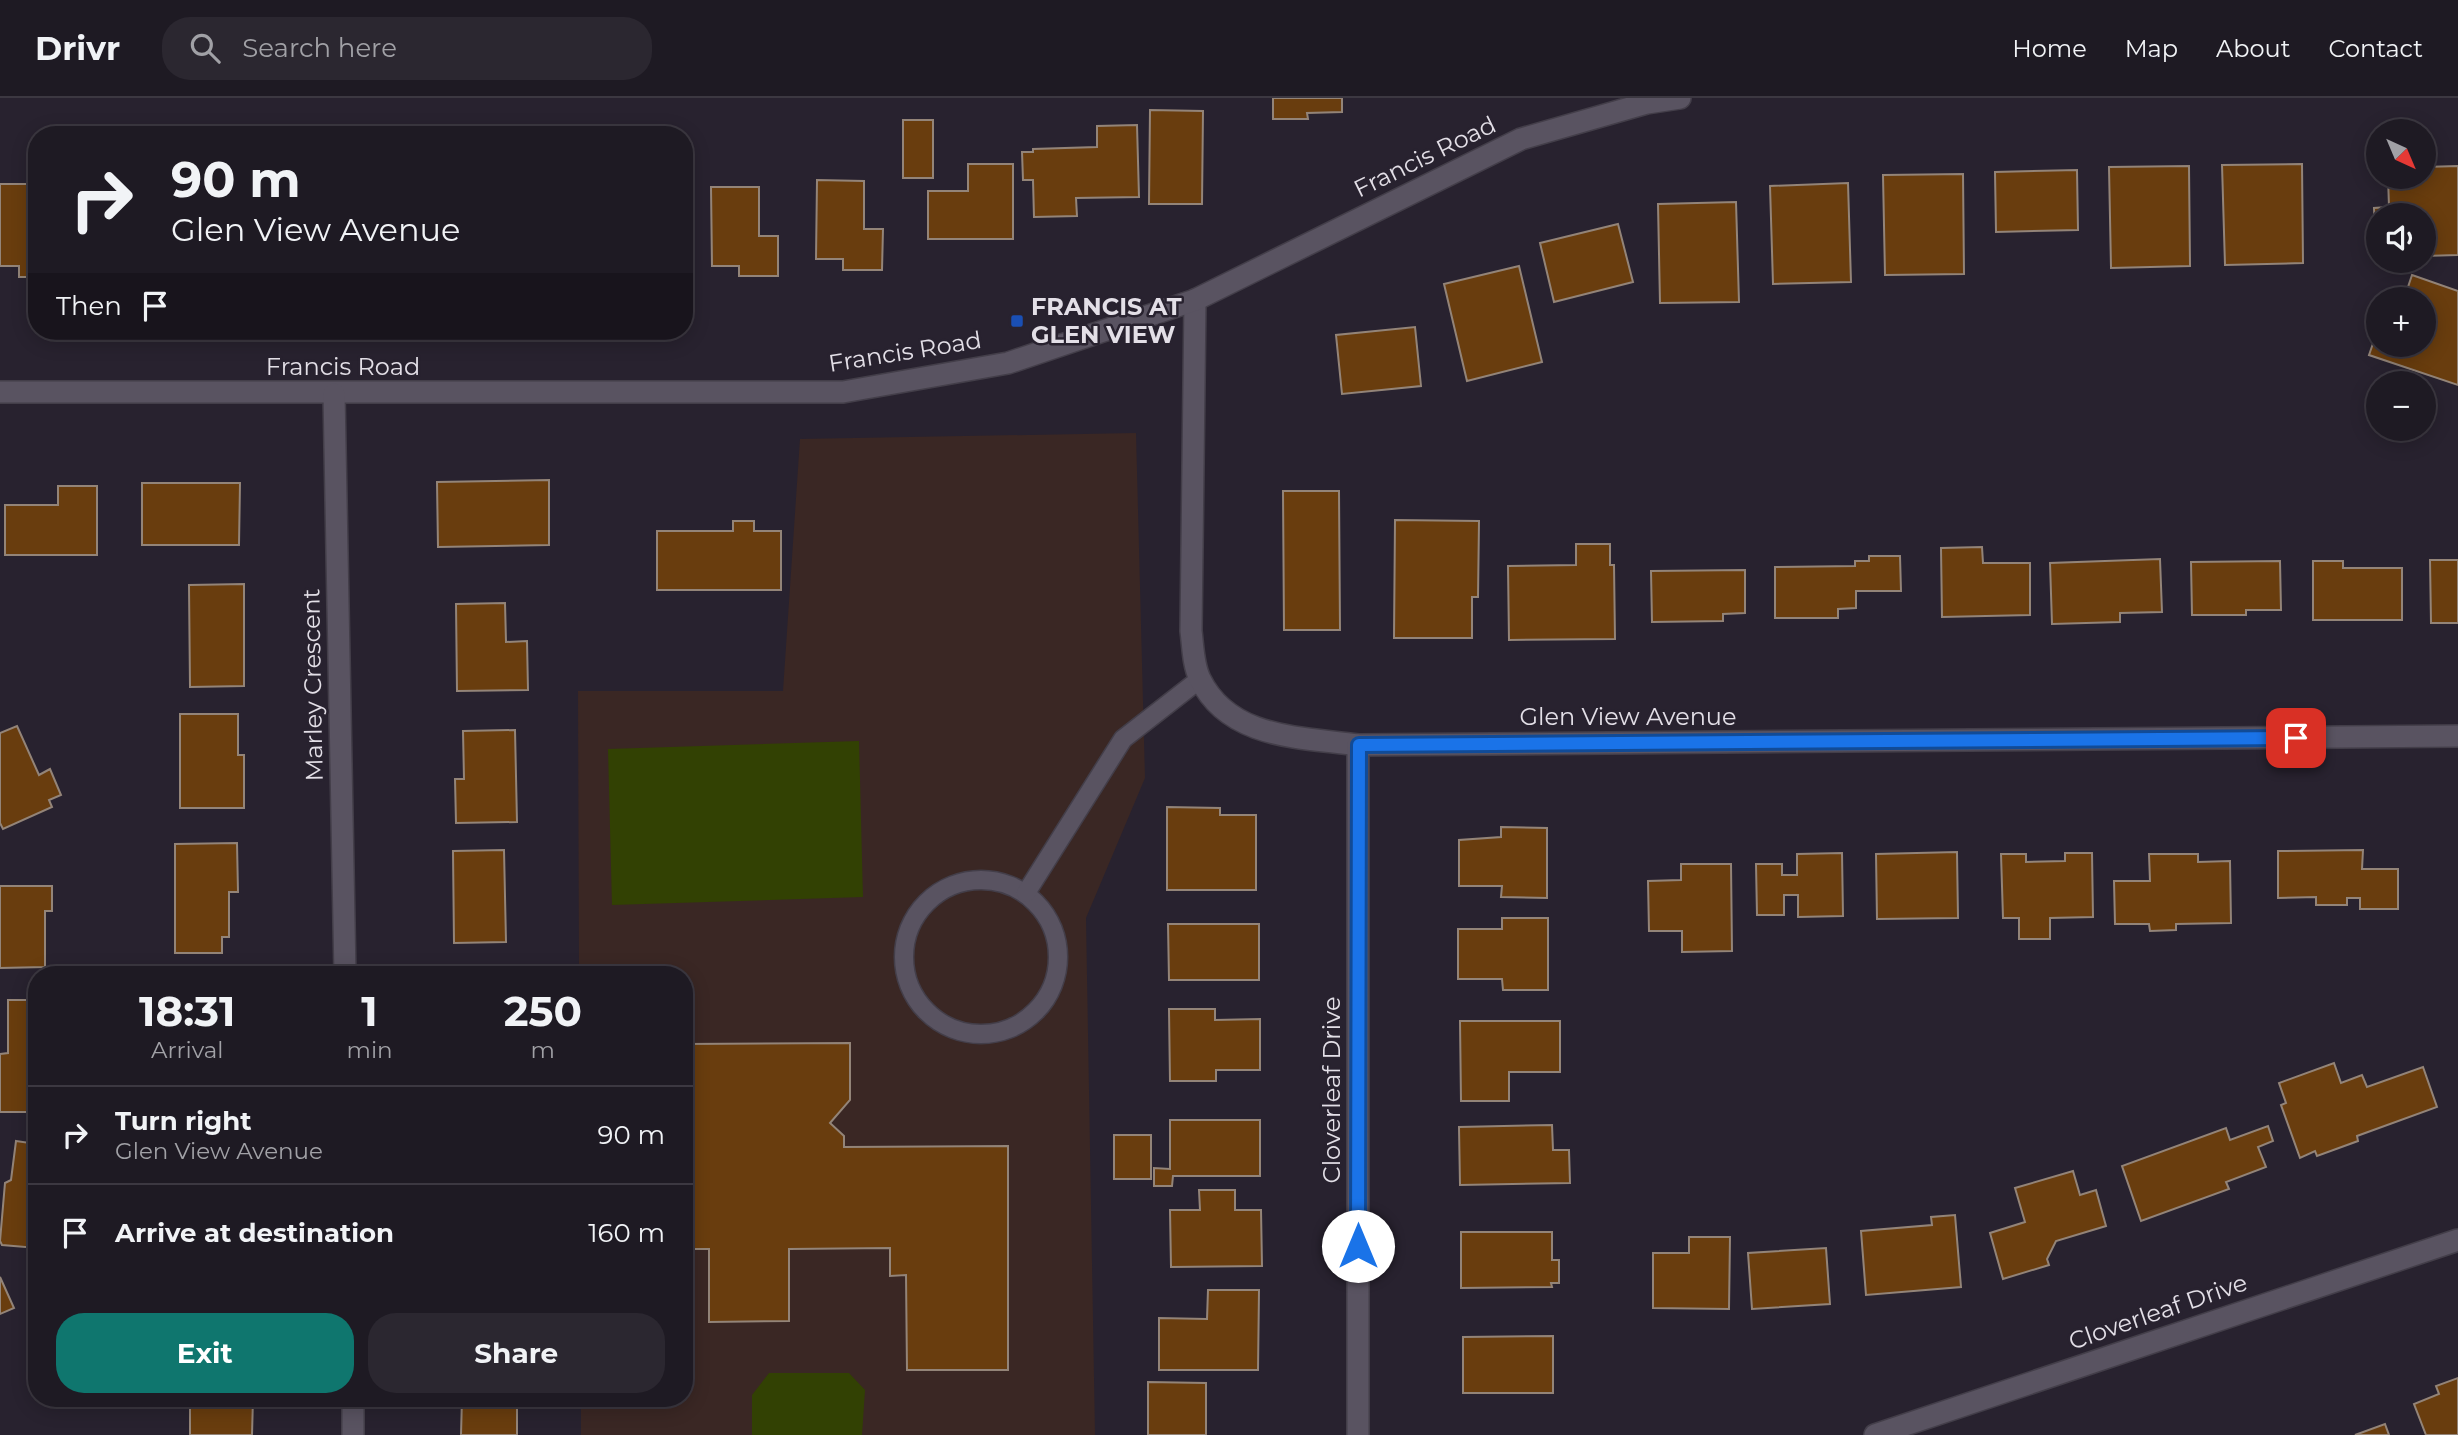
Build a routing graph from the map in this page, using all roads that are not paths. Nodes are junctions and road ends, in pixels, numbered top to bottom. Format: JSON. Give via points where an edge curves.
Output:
{"nodes":[{"id":1,"x":1680,"y":98,"type":"edge"},
{"id":2,"x":1195,"y":300,"type":"junction"},
{"id":3,"x":0,"y":393,"type":"edge"},
{"id":4,"x":334,"y":394,"type":"junction"},
{"id":5,"x":1200,"y":679,"type":"junction"},
{"id":6,"x":2458,"y":736,"type":"edge"},
{"id":7,"x":1359,"y":745,"type":"junction"},
{"id":8,"x":1026,"y":893,"type":"junction"},
{"id":9,"x":345,"y":966,"type":"edge"},
{"id":10,"x":2458,"y":1240,"type":"edge"},
{"id":11,"x":353,"y":1407,"type":"edge"},
{"id":12,"x":353,"y":1435,"type":"edge"},
{"id":13,"x":1358,"y":1435,"type":"edge"},
{"id":14,"x":1875,"y":1435,"type":"edge"}],
"edges":[{"from":1,"to":2,"type":"street","name":"Francis Road","via":[[1521,139]]},
{"from":2,"to":4,"type":"street","name":"Francis Road","via":[[1008,363],[843,392]]},
{"from":2,"to":5,"type":"street","name":"Glen View Avenue","via":[[1191,631]]},
{"from":3,"to":4,"type":"street","name":"Francis Road"},
{"from":4,"to":9,"type":"street","name":"Marley Crescent"},
{"from":5,"to":7,"type":"street","name":"Glen View Avenue","via":[[1224,713],[1258,730]]},
{"from":5,"to":8,"type":"lane","via":[[1123,739]]},
{"from":6,"to":7,"type":"street","name":"Glen View Avenue"},
{"from":7,"to":13,"type":"street","name":"Cloverleaf Drive"},
{"from":8,"to":8,"type":"lane","via":[[1049,919],[1059,952],[1053,987],[1032,1015],[1002,1032],[967,1034],[935,1020],[912,995],[903,961],[908,927],[929,898],[959,882],[994,880]]},
{"from":10,"to":14,"type":"street","name":"Cloverleaf Drive"},
{"from":11,"to":12,"type":"street"}]}
